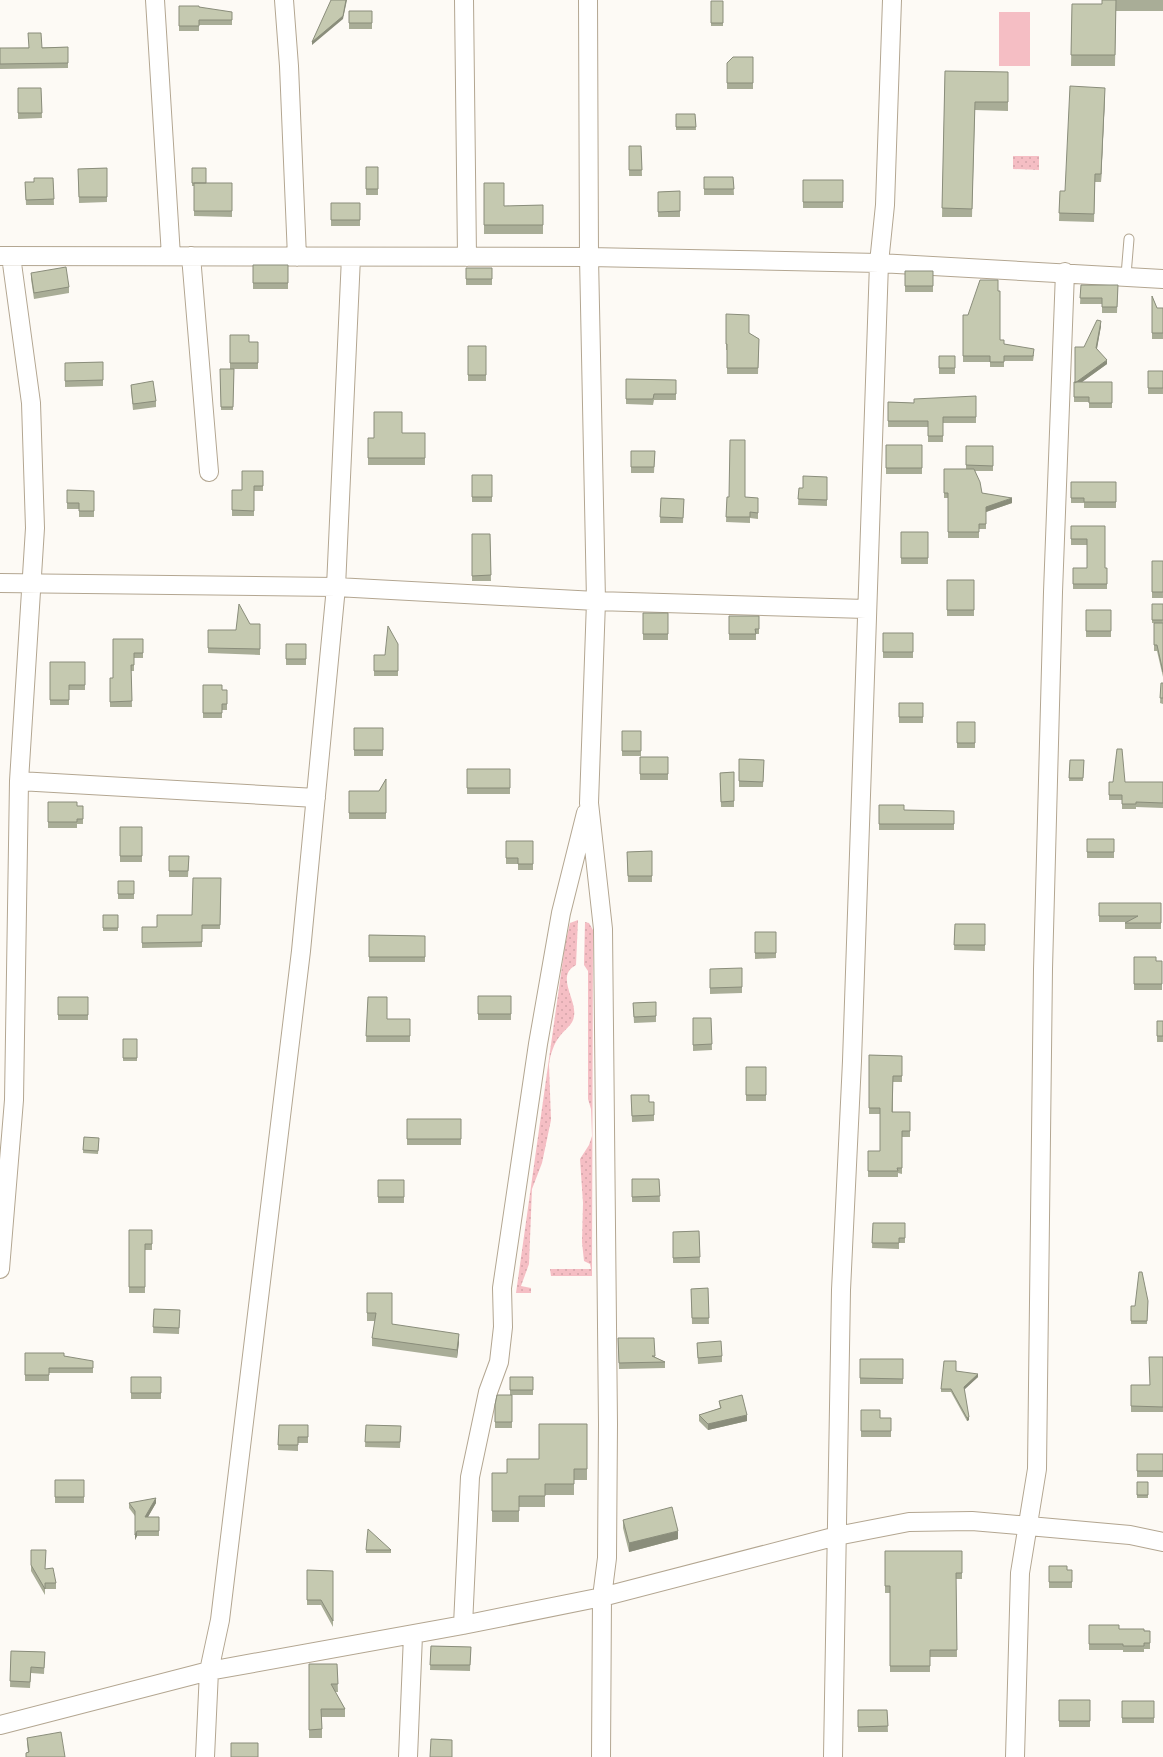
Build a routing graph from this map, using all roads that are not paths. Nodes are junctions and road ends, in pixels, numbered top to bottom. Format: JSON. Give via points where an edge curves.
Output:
{"nodes":[{"id":1,"x":155,"y":0,"type":"edge"},
{"id":2,"x":284,"y":0,"type":"edge"},
{"id":3,"x":464,"y":0,"type":"edge"},
{"id":4,"x":588,"y":0,"type":"edge"},
{"id":5,"x":892,"y":0,"type":"edge"},
{"id":6,"x":1129,"y":239,"type":"dead end"},
{"id":7,"x":6,"y":256,"type":"edge"},
{"id":8,"x":171,"y":256,"type":"junction"},
{"id":9,"x":191,"y":256,"type":"junction"},
{"id":10,"x":351,"y":257,"type":"junction"},
{"id":11,"x":467,"y":257,"type":"junction"},
{"id":12,"x":589,"y":257,"type":"junction"},
{"id":13,"x":297,"y":258,"type":"junction"},
{"id":14,"x":879,"y":263,"type":"junction"},
{"id":15,"x":1065,"y":272,"type":"junction"},
{"id":16,"x":1126,"y":275,"type":"junction"},
{"id":17,"x":1163,"y":279,"type":"edge"},
{"id":18,"x":209,"y":472,"type":"dead end"},
{"id":19,"x":0,"y":583,"type":"edge"},
{"id":20,"x":32,"y":584,"type":"junction"},
{"id":21,"x":336,"y":587,"type":"junction"},
{"id":22,"x":596,"y":601,"type":"junction"},
{"id":23,"x":866,"y":609,"type":"junction"},
{"id":24,"x":20,"y":781,"type":"junction"},
{"id":25,"x":316,"y":798,"type":"junction"},
{"id":26,"x":589,"y":803,"type":"junction"},
{"id":27,"x":0,"y":1269,"type":"edge"},
{"id":28,"x":1028,"y":1526,"type":"junction"},
{"id":29,"x":837,"y":1536,"type":"junction"},
{"id":30,"x":1163,"y":1542,"type":"edge"},
{"id":31,"x":602,"y":1597,"type":"junction"},
{"id":32,"x":463,"y":1625,"type":"junction"},
{"id":33,"x":413,"y":1634,"type":"junction"},
{"id":34,"x":209,"y":1671,"type":"junction"},
{"id":35,"x":0,"y":1725,"type":"edge"},
{"id":36,"x":205,"y":1757,"type":"edge"},
{"id":37,"x":408,"y":1757,"type":"edge"},
{"id":38,"x":601,"y":1757,"type":"edge"},
{"id":39,"x":832,"y":1757,"type":"edge"},
{"id":40,"x":1015,"y":1757,"type":"edge"}],
"edges":[{"from":1,"to":8,"type":"street"},
{"from":2,"to":13,"type":"street"},
{"from":3,"to":11,"type":"street"},
{"from":4,"to":12,"type":"street"},
{"from":5,"to":14,"type":"street","via":[[885,205]]},
{"from":6,"to":16,"type":"lane"},
{"from":7,"to":8,"type":"street"},
{"from":7,"to":20,"type":"street","via":[[31,403],[35,528]]},
{"from":8,"to":9,"type":"street"},
{"from":9,"to":13,"type":"street"},
{"from":9,"to":18,"type":"street"},
{"from":10,"to":11,"type":"street"},
{"from":10,"to":13,"type":"street"},
{"from":10,"to":21,"type":"street"},
{"from":11,"to":12,"type":"street"},
{"from":12,"to":14,"type":"street"},
{"from":12,"to":22,"type":"street"},
{"from":14,"to":15,"type":"street"},
{"from":14,"to":23,"type":"street"},
{"from":15,"to":16,"type":"street"},
{"from":15,"to":28,"type":"street","via":[[1043,969],[1037,1469]]},
{"from":16,"to":17,"type":"street"},
{"from":19,"to":20,"type":"street"},
{"from":20,"to":21,"type":"street"},
{"from":20,"to":24,"type":"street"},
{"from":21,"to":22,"type":"street"},
{"from":21,"to":25,"type":"street"},
{"from":22,"to":23,"type":"street"},
{"from":22,"to":26,"type":"street"},
{"from":23,"to":29,"type":"street","via":[[852,1061],[841,1290]]},
{"from":24,"to":25,"type":"street"},
{"from":24,"to":27,"type":"street","via":[[14,1100]]},
{"from":25,"to":34,"type":"street","via":[[301,951],[220,1620]]},
{"from":26,"to":31,"type":"street","via":[[603,929],[608,1424],[607,1558]]},
{"from":26,"to":32,"type":"street","via":[[561,913],[538,1044],[502,1288],[503,1328],[499,1362],[488,1392],[470,1477]]},
{"from":28,"to":29,"type":"street","via":[[972,1521],[909,1522]]},
{"from":28,"to":30,"type":"street","via":[[1130,1535]]},
{"from":28,"to":40,"type":"street","via":[[1020,1573]]},
{"from":29,"to":31,"type":"street"},
{"from":29,"to":39,"type":"street"},
{"from":31,"to":32,"type":"street"},
{"from":31,"to":38,"type":"street"},
{"from":32,"to":33,"type":"street"},
{"from":33,"to":34,"type":"street"},
{"from":33,"to":37,"type":"street"},
{"from":34,"to":35,"type":"street"},
{"from":34,"to":36,"type":"street"}]}
